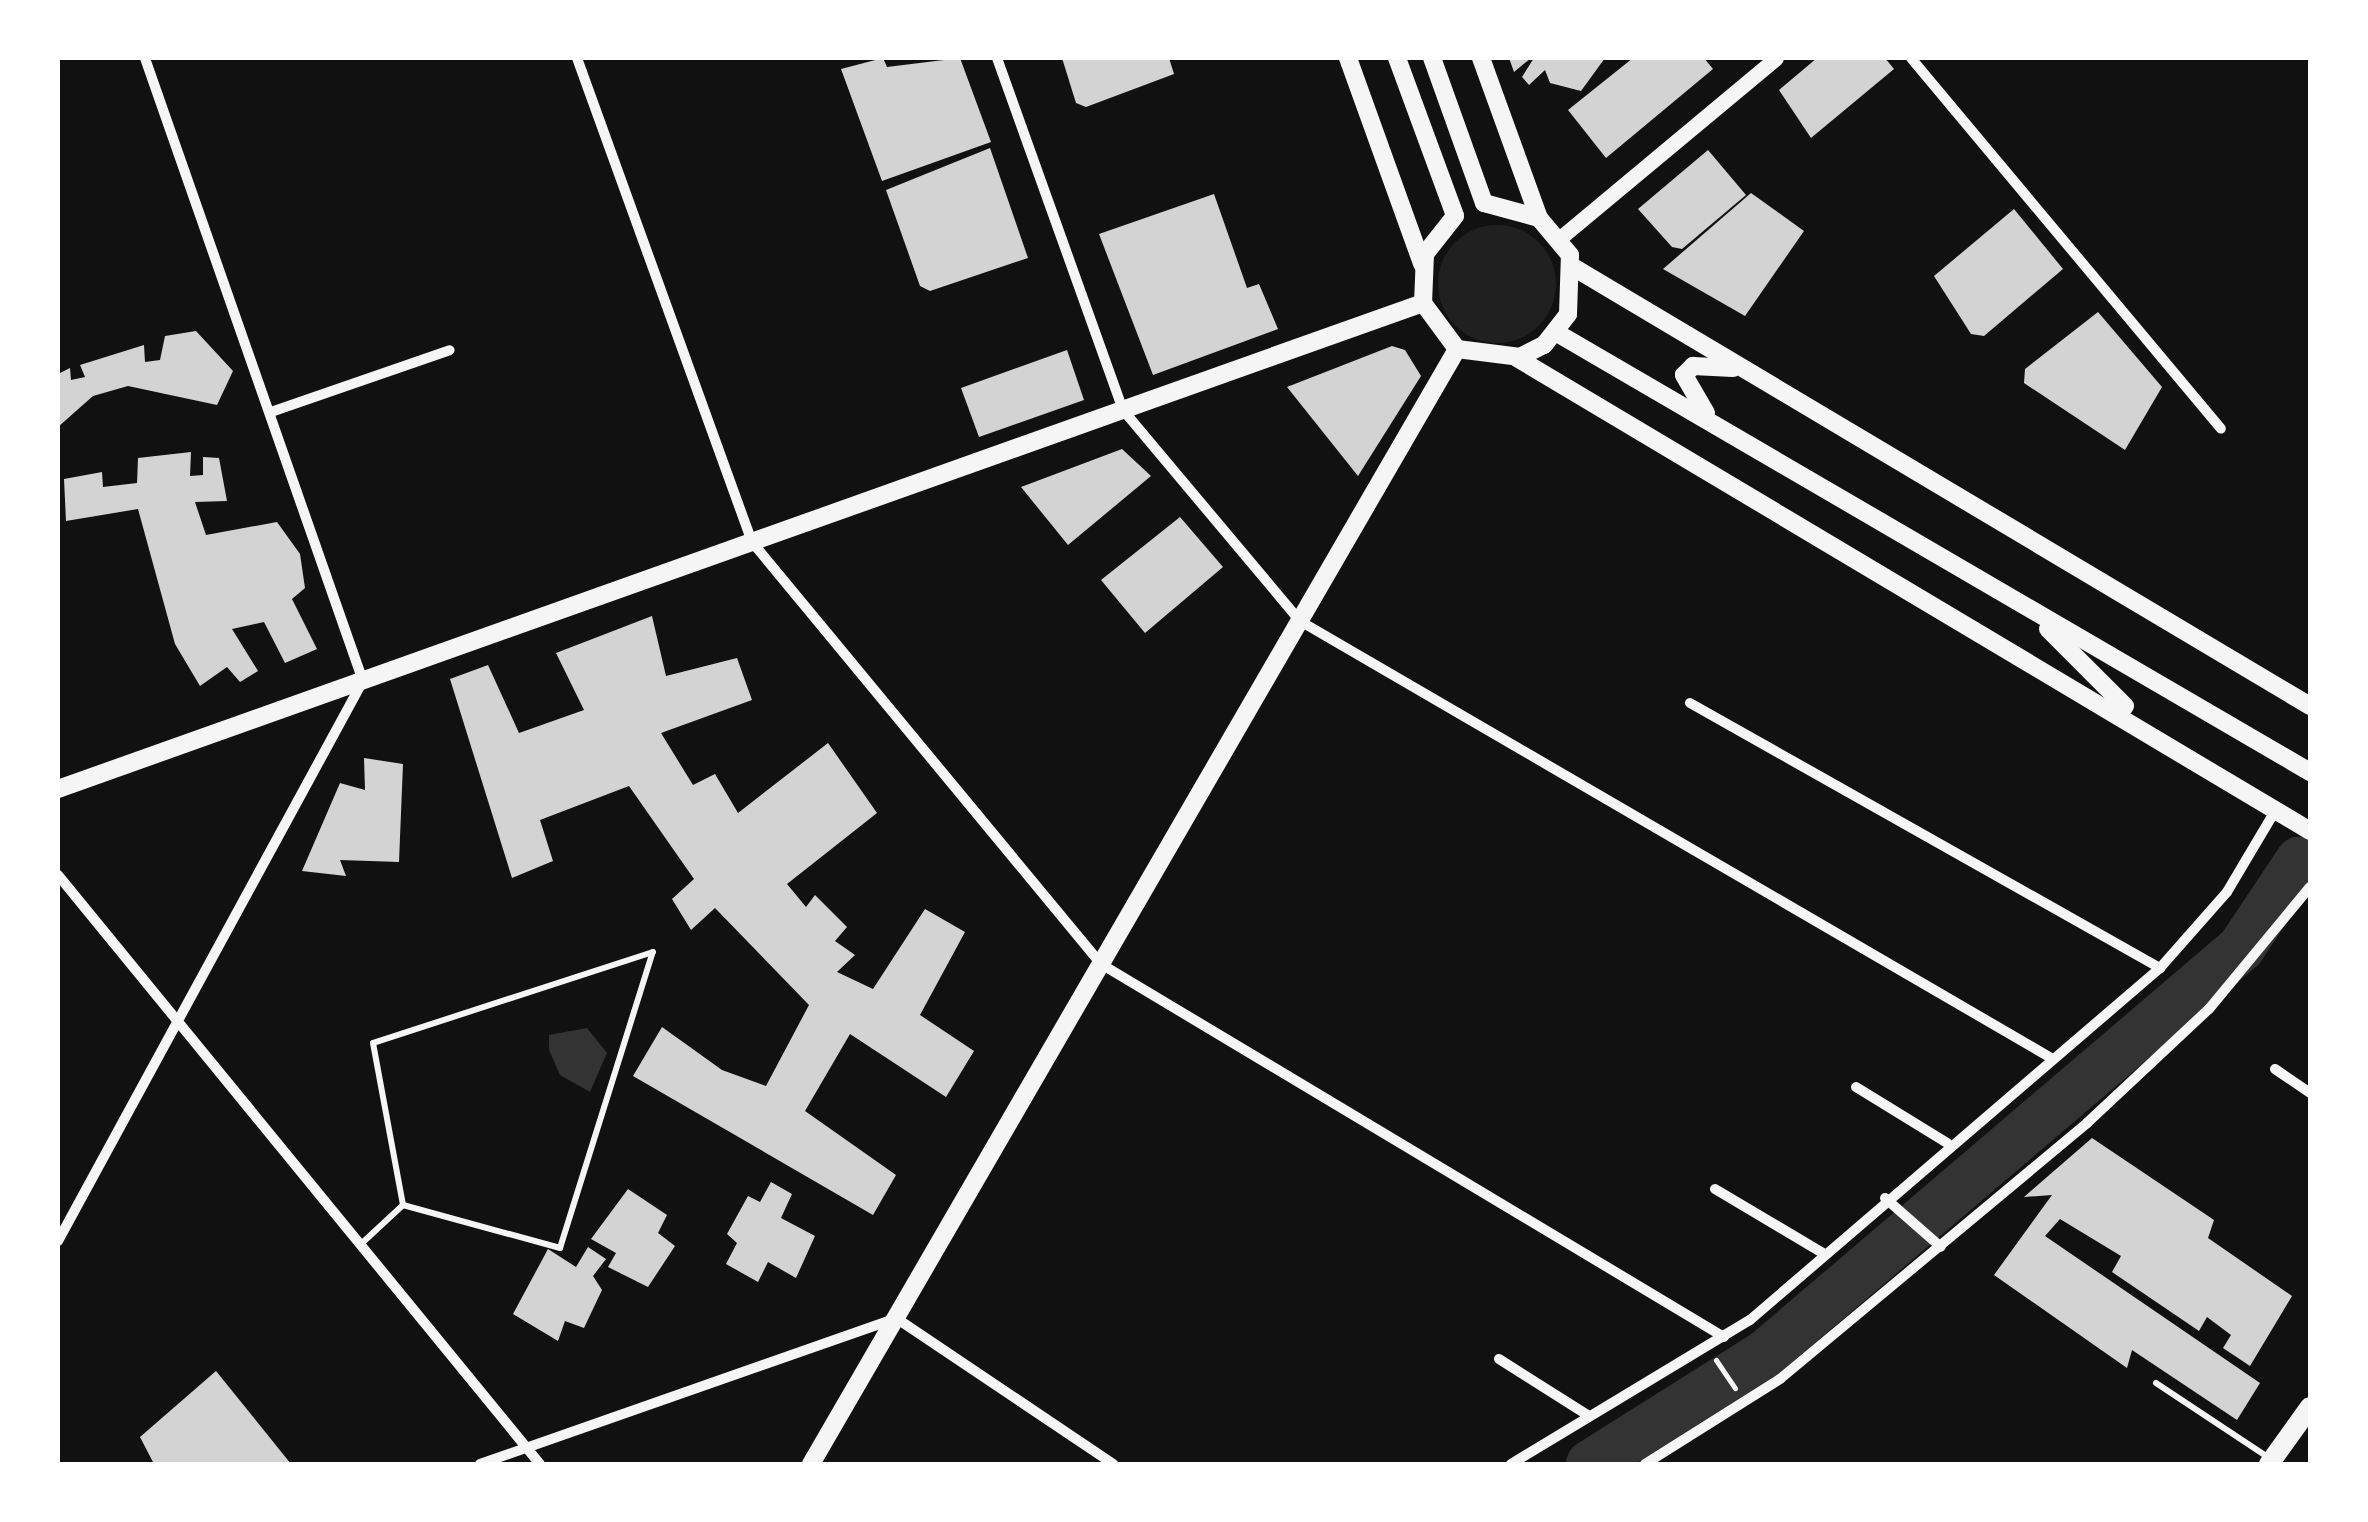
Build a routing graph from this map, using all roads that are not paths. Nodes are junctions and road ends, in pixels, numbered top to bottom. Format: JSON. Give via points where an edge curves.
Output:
{"nodes":[{"id":1,"x":146,"y":58,"type":"edge"},
{"id":2,"x":577,"y":58,"type":"edge"},
{"id":3,"x":997,"y":58,"type":"edge"},
{"id":4,"x":1348,"y":58,"type":"edge"},
{"id":5,"x":1398,"y":58,"type":"edge"},
{"id":6,"x":1432,"y":58,"type":"edge"},
{"id":7,"x":1481,"y":58,"type":"edge"},
{"id":8,"x":1776,"y":58,"type":"edge"},
{"id":9,"x":1911,"y":58,"type":"edge"},
{"id":10,"x":1539,"y":218,"type":"junction"},
{"id":11,"x":1560,"y":238,"type":"junction"},
{"id":12,"x":1422,"y":264,"type":"junction"},
{"id":13,"x":1573,"y":268,"type":"junction"},
{"id":14,"x":1423,"y":303,"type":"junction"},
{"id":15,"x":1557,"y":332,"type":"junction"},
{"id":16,"x":450,"y":350,"type":"dead end"},
{"id":17,"x":1457,"y":350,"type":"junction"},
{"id":18,"x":1516,"y":358,"type":"junction"},
{"id":19,"x":1744,"y":369,"type":"junction"},
{"id":20,"x":1123,"y":410,"type":"junction"},
{"id":21,"x":271,"y":412,"type":"junction"},
{"id":22,"x":1720,"y":428,"type":"junction"},
{"id":23,"x":2222,"y":429,"type":"dead end"},
{"id":24,"x":752,"y":542,"type":"junction"},
{"id":25,"x":2030,"y":611,"type":"junction"},
{"id":26,"x":1300,"y":622,"type":"junction"},
{"id":27,"x":363,"y":680,"type":"junction"},
{"id":28,"x":1690,"y":703,"type":"dead end"},
{"id":29,"x":2310,"y":706,"type":"edge"},
{"id":30,"x":2146,"y":726,"type":"junction"},
{"id":31,"x":2310,"y":772,"type":"edge"},
{"id":32,"x":58,"y":789,"type":"edge"},
{"id":33,"x":2275,"y":811,"type":"junction"},
{"id":34,"x":2310,"y":831,"type":"edge"},
{"id":35,"x":58,"y":875,"type":"edge"},
{"id":36,"x":2310,"y":887,"type":"edge"},
{"id":37,"x":1102,"y":964,"type":"junction"},
{"id":38,"x":2160,"y":968,"type":"junction"},
{"id":39,"x":178,"y":1022,"type":"junction"},
{"id":40,"x":2051,"y":1058,"type":"junction"},
{"id":41,"x":2275,"y":1069,"type":"dead end"},
{"id":42,"x":1856,"y":1086,"type":"dead end"},
{"id":43,"x":2310,"y":1093,"type":"edge"},
{"id":44,"x":1947,"y":1143,"type":"junction"},
{"id":45,"x":1715,"y":1189,"type":"dead end"},
{"id":46,"x":1885,"y":1198,"type":"junction"},
{"id":47,"x":403,"y":1205,"type":"junction"},
{"id":48,"x":58,"y":1242,"type":"edge"},
{"id":49,"x":361,"y":1244,"type":"junction"},
{"id":50,"x":1941,"y":1247,"type":"junction"},
{"id":51,"x":1823,"y":1253,"type":"junction"},
{"id":52,"x":896,"y":1318,"type":"junction"},
{"id":53,"x":1724,"y":1337,"type":"junction"},
{"id":54,"x":1499,"y":1359,"type":"dead end"},
{"id":55,"x":2156,"y":1383,"type":"dead end"},
{"id":56,"x":2310,"y":1407,"type":"edge"},
{"id":57,"x":1590,"y":1416,"type":"junction"},
{"id":58,"x":527,"y":1448,"type":"junction"},
{"id":59,"x":2270,"y":1462,"type":"edge"},
{"id":60,"x":480,"y":1464,"type":"edge"},
{"id":61,"x":540,"y":1464,"type":"edge"},
{"id":62,"x":810,"y":1464,"type":"edge"},
{"id":63,"x":1113,"y":1464,"type":"edge"},
{"id":64,"x":1511,"y":1464,"type":"edge"},
{"id":65,"x":1644,"y":1464,"type":"edge"}],
"edges":[{"from":1,"to":21,"type":"street"},
{"from":2,"to":24,"type":"street"},
{"from":3,"to":20,"type":"street"},
{"from":4,"to":12,"type":"main road"},
{"from":5,"to":12,"type":"main road","via":[[1454,216]]},
{"from":6,"to":10,"type":"main road","via":[[1484,203]]},
{"from":7,"to":10,"type":"main road"},
{"from":8,"to":11,"type":"street"},
{"from":9,"to":23,"type":"street"},
{"from":10,"to":11,"type":"main road"},
{"from":11,"to":13,"type":"main road"},
{"from":12,"to":14,"type":"main road"},
{"from":13,"to":15,"type":"main road","via":[[1574,295]]},
{"from":13,"to":19,"type":"main road"},
{"from":14,"to":17,"type":"main road"},
{"from":14,"to":20,"type":"main road"},
{"from":15,"to":18,"type":"main road"},
{"from":15,"to":22,"type":"main road"},
{"from":16,"to":21,"type":"street"},
{"from":17,"to":18,"type":"main road"},
{"from":17,"to":26,"type":"main road"},
{"from":18,"to":30,"type":"main road"},
{"from":19,"to":22,"type":"main road","via":[[1693,366],[1684,375]]},
{"from":19,"to":29,"type":"main road"},
{"from":20,"to":24,"type":"main road"},
{"from":20,"to":26,"type":"street"},
{"from":21,"to":27,"type":"street"},
{"from":22,"to":25,"type":"main road"},
{"from":24,"to":27,"type":"main road"},
{"from":24,"to":37,"type":"street"},
{"from":25,"to":30,"type":"main road"},
{"from":25,"to":31,"type":"main road"},
{"from":26,"to":37,"type":"main road"},
{"from":26,"to":40,"type":"street"},
{"from":27,"to":32,"type":"main road"},
{"from":27,"to":39,"type":"street"},
{"from":28,"to":38,"type":"street"},
{"from":30,"to":33,"type":"main road"},
{"from":33,"to":34,"type":"main road"},
{"from":33,"to":38,"type":"street","via":[[2227,892]]},
{"from":35,"to":39,"type":"street"},
{"from":36,"to":50,"type":"street","via":[[2208,1009]]},
{"from":37,"to":52,"type":"main road"},
{"from":37,"to":53,"type":"street"},
{"from":38,"to":40,"type":"street"},
{"from":39,"to":48,"type":"street"},
{"from":39,"to":49,"type":"street"},
{"from":40,"to":44,"type":"street"},
{"from":41,"to":43,"type":"street"},
{"from":42,"to":44,"type":"street"},
{"from":44,"to":46,"type":"street"},
{"from":45,"to":51,"type":"street"},
{"from":46,"to":50,"type":"street"},
{"from":46,"to":51,"type":"street"},
{"from":47,"to":47,"type":"lane","via":[[560,1248],[653,952],[373,1043]]},
{"from":47,"to":49,"type":"lane"},
{"from":49,"to":58,"type":"street"},
{"from":50,"to":65,"type":"street","via":[[1744,1404]]},
{"from":51,"to":53,"type":"street"},
{"from":52,"to":58,"type":"street"},
{"from":52,"to":62,"type":"main road"},
{"from":52,"to":63,"type":"street"},
{"from":53,"to":57,"type":"street"},
{"from":54,"to":57,"type":"street"},
{"from":55,"to":59,"type":"lane"},
{"from":56,"to":59,"type":"main road"},
{"from":57,"to":64,"type":"street"},
{"from":58,"to":60,"type":"street"},
{"from":58,"to":61,"type":"street"}]}
